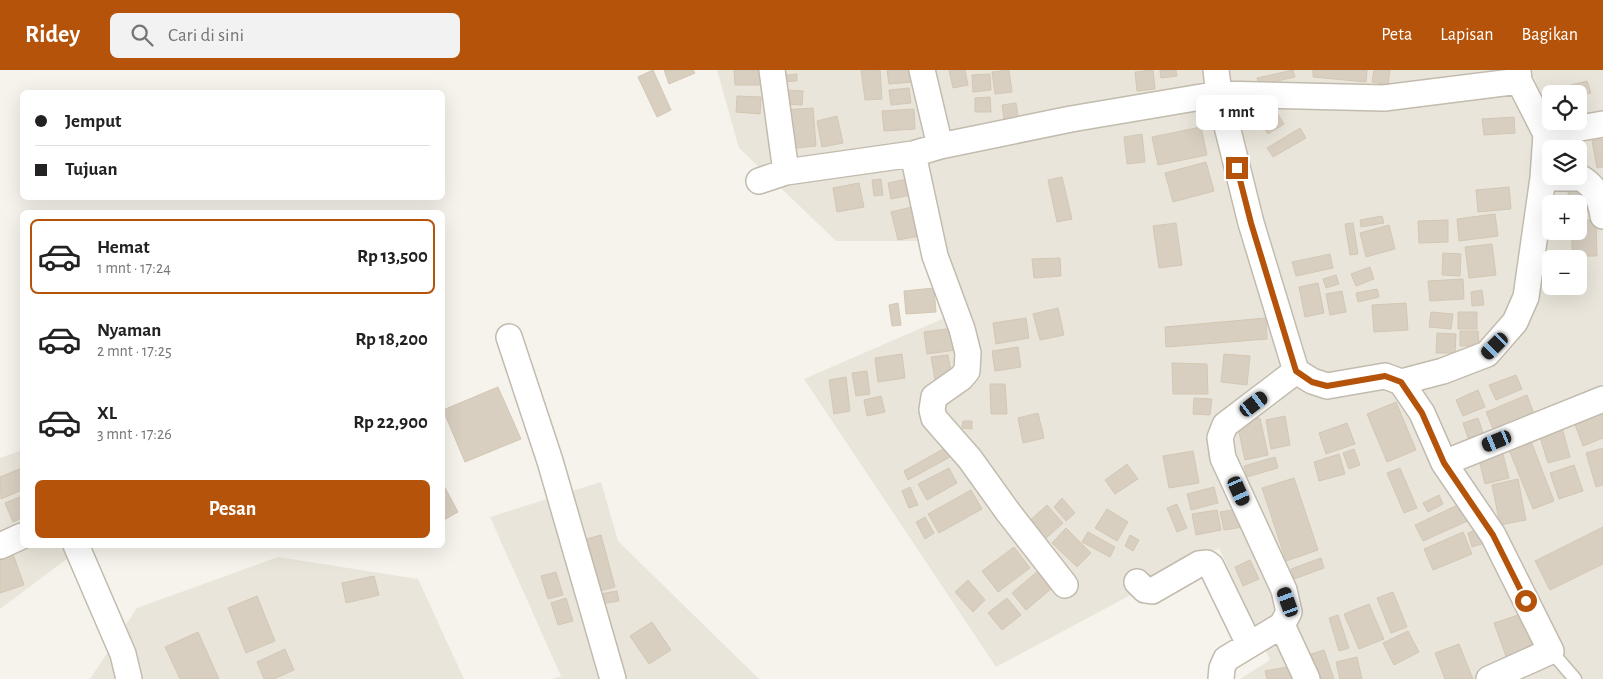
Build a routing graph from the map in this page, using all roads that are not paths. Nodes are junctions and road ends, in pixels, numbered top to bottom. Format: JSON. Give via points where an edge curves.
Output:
{"nodes":[{"id":1,"x":772,"y":70,"type":"edge"},
{"id":2,"x":922,"y":70,"type":"edge"},
{"id":3,"x":1518,"y":76,"type":"edge"},
{"id":4,"x":1218,"y":82,"type":"edge"},
{"id":5,"x":1603,"y":124,"type":"edge"},
{"id":6,"x":1546,"y":134,"type":"junction"},
{"id":7,"x":1546,"y":140,"type":"edge"},
{"id":8,"x":940,"y":146,"type":"junction"},
{"id":9,"x":913,"y":154,"type":"junction"},
{"id":10,"x":786,"y":172,"type":"junction"},
{"id":11,"x":759,"y":181,"type":"dead end"},
{"id":12,"x":1587,"y":183,"type":"edge"},
{"id":13,"x":1542,"y":185,"type":"edge"},
{"id":14,"x":1603,"y":216,"type":"edge"},
{"id":15,"x":509,"y":337,"type":"dead end"},
{"id":16,"x":1296,"y":371,"type":"junction"},
{"id":17,"x":1401,"y":382,"type":"junction"},
{"id":18,"x":1603,"y":399,"type":"edge"},
{"id":19,"x":1444,"y":463,"type":"junction"},
{"id":20,"x":20,"y":537,"type":"edge"},
{"id":21,"x":0,"y":546,"type":"edge"},
{"id":22,"x":77,"y":548,"type":"edge"},
{"id":23,"x":1137,"y":582,"type":"dead end"},
{"id":24,"x":1066,"y":584,"type":"dead end"},
{"id":25,"x":1282,"y":625,"type":"junction"},
{"id":26,"x":1249,"y":644,"type":"junction"},
{"id":27,"x":1551,"y":651,"type":"junction"},
{"id":28,"x":129,"y":679,"type":"edge"},
{"id":29,"x":613,"y":679,"type":"edge"},
{"id":30,"x":1222,"y":679,"type":"edge"},
{"id":31,"x":1307,"y":679,"type":"edge"},
{"id":32,"x":1489,"y":679,"type":"edge"},
{"id":33,"x":1575,"y":679,"type":"edge"}],
"edges":[{"from":1,"to":10,"type":"street"},
{"from":2,"to":8,"type":"street"},
{"from":3,"to":4,"type":"street","via":[[1384,98]]},
{"from":3,"to":6,"type":"street"},
{"from":4,"to":8,"type":"street","via":[[1071,119]]},
{"from":4,"to":16,"type":"street","via":[[1251,223]]},
{"from":5,"to":6,"type":"street"},
{"from":6,"to":7,"type":"street"},
{"from":8,"to":9,"type":"street"},
{"from":9,"to":10,"type":"street"},
{"from":9,"to":24,"type":"street","via":[[936,256],[968,353],[967,371],[934,397],[934,418],[970,459]]},
{"from":10,"to":11,"type":"street"},
{"from":12,"to":14,"type":"street","via":[[1595,189]]},
{"from":13,"to":17,"type":"street","via":[[1531,273],[1526,297],[1515,322],[1487,354],[1443,371]]},
{"from":15,"to":29,"type":"street","via":[[550,461]]},
{"from":16,"to":17,"type":"street","via":[[1312,382],[1327,386],[1385,376]]},
{"from":16,"to":25,"type":"street","via":[[1225,425],[1220,438],[1223,458],[1288,602],[1289,612]]},
{"from":17,"to":19,"type":"street","via":[[1422,413]]},
{"from":18,"to":19,"type":"street"},
{"from":19,"to":27,"type":"street","via":[[1493,535]]},
{"from":20,"to":21,"type":"street"},
{"from":22,"to":28,"type":"street","via":[[123,654]]},
{"from":23,"to":26,"type":"street","via":[[1145,590],[1152,591],[1199,564],[1207,563]]},
{"from":25,"to":26,"type":"street"},
{"from":25,"to":31,"type":"street"},
{"from":26,"to":30,"type":"street","via":[[1226,659]]},
{"from":27,"to":32,"type":"street"},
{"from":27,"to":33,"type":"lane"}]}
